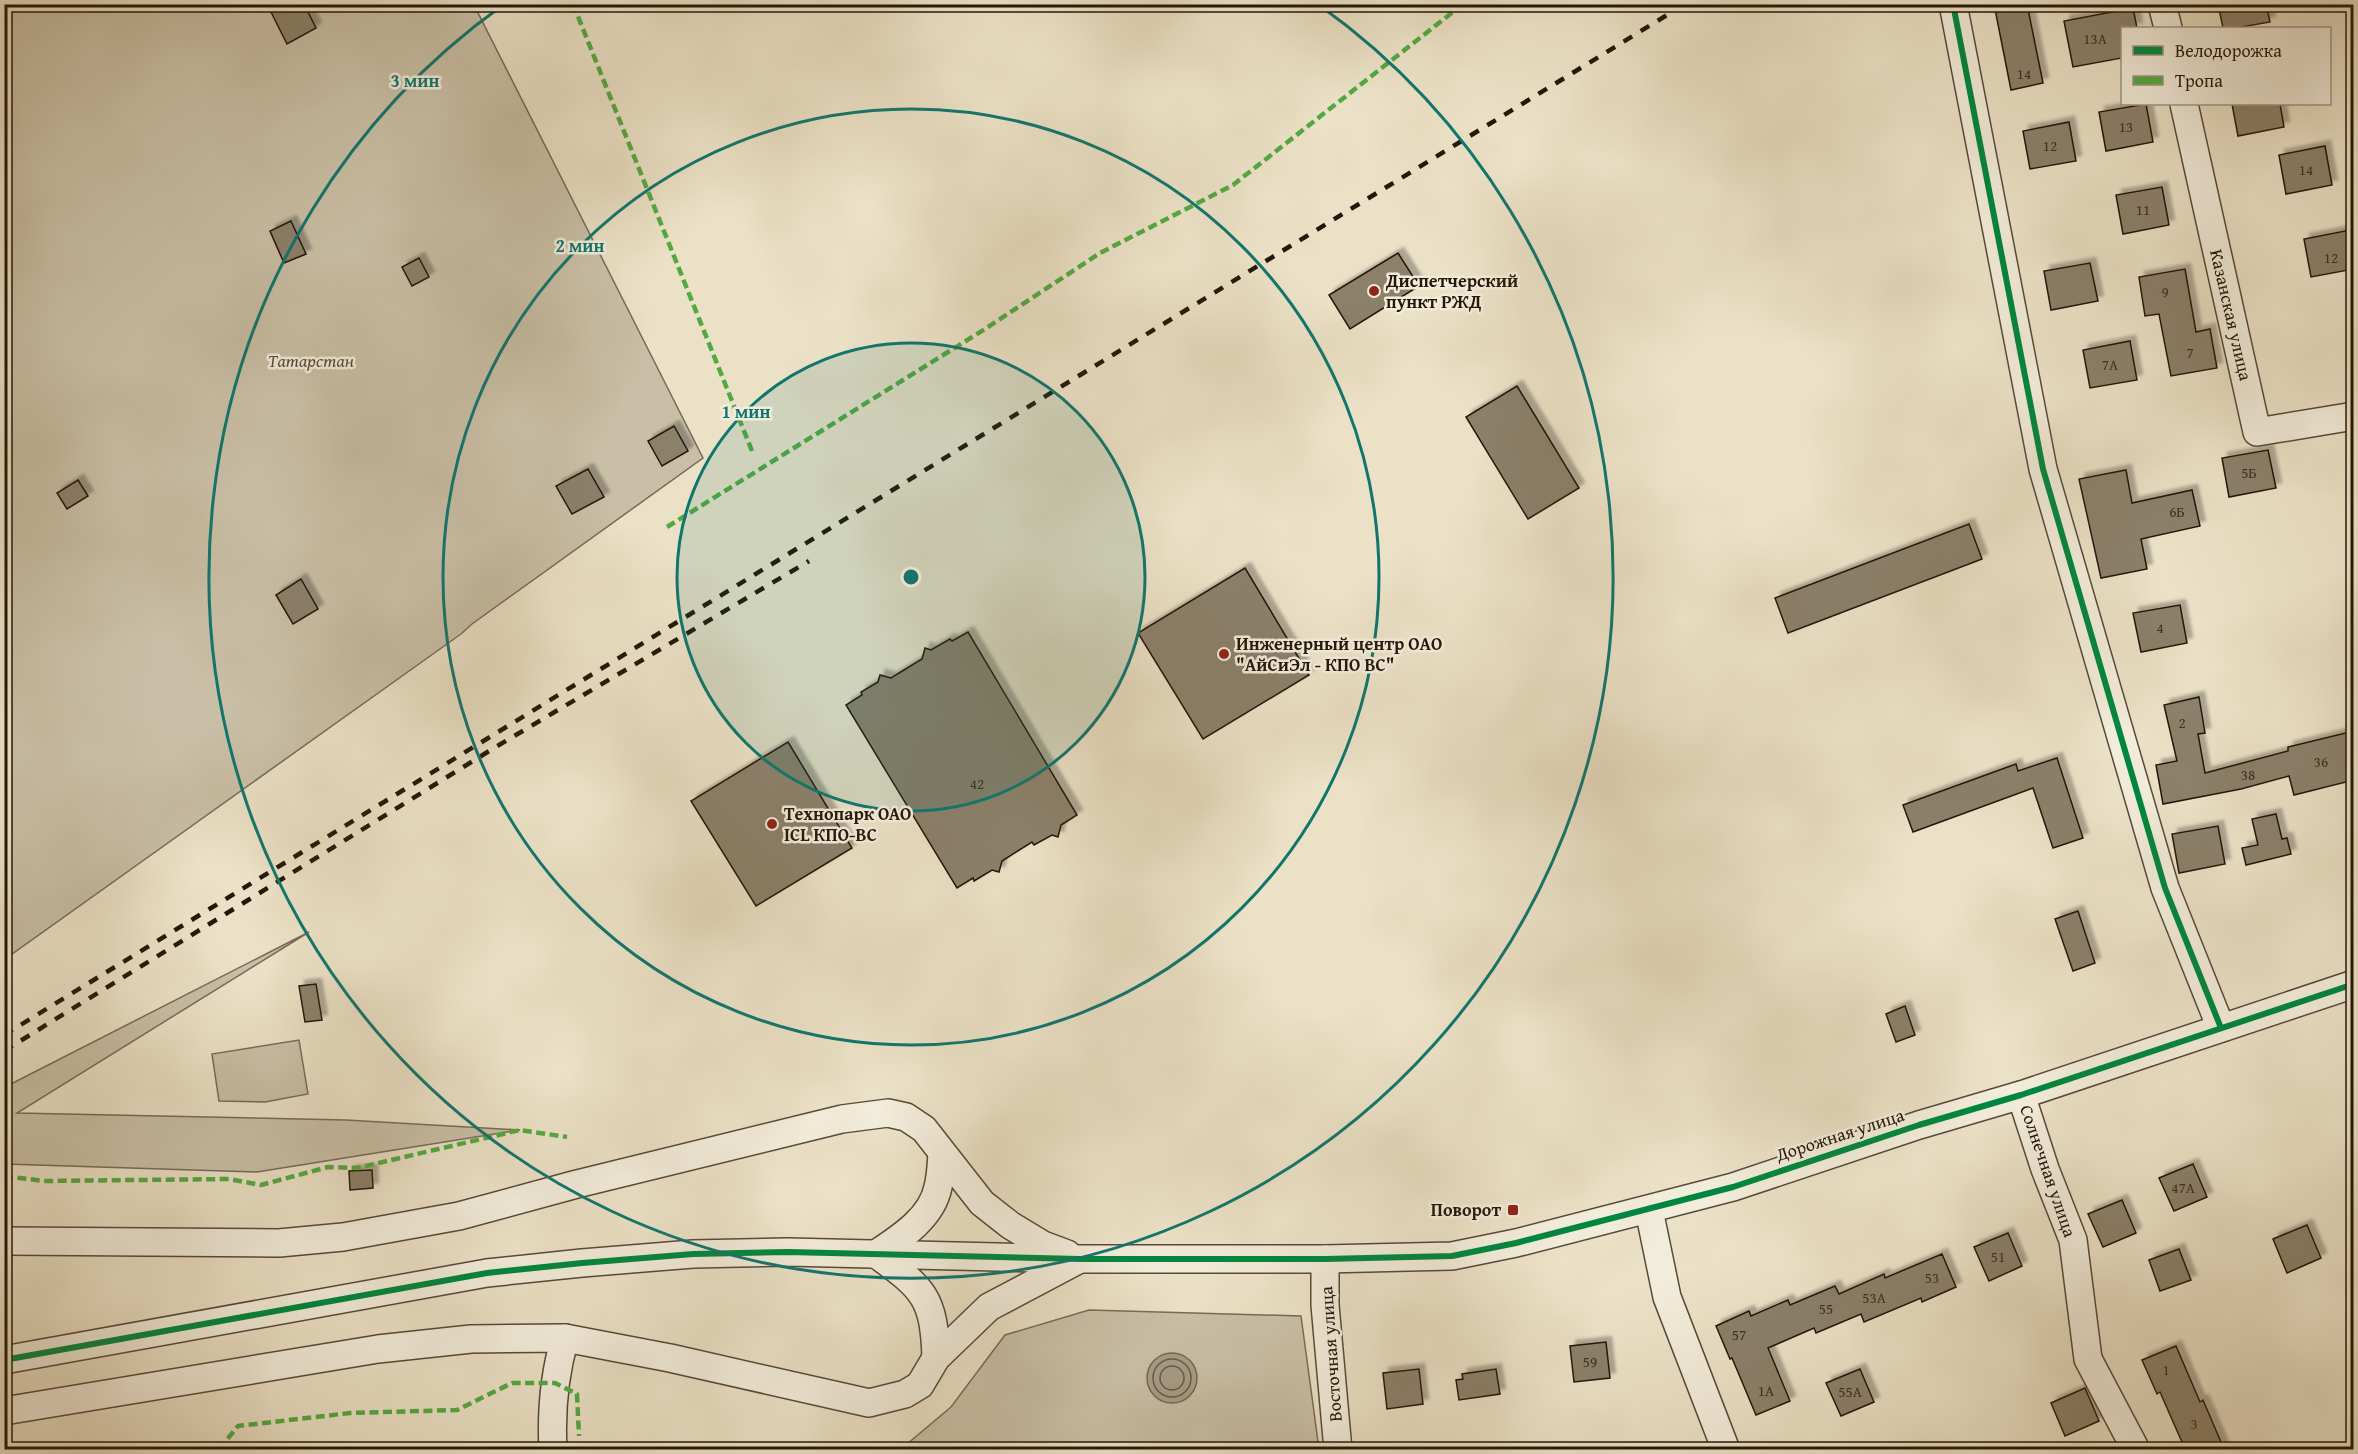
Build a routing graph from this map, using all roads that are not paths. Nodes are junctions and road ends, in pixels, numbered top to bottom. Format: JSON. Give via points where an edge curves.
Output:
{"nodes":[{"id":1,"x":1953,"y":4,"type":"edge"},
{"id":2,"x":2162,"y":4,"type":"edge"},
{"id":3,"x":2168,"y":27,"type":"edge"},
{"id":4,"x":2184,"y":105,"type":"edge"},
{"id":5,"x":2354,"y":416,"type":"edge"},
{"id":6,"x":2354,"y":984,"type":"edge"},
{"id":7,"x":2221,"y":1028,"type":"junction"},
{"id":8,"x":2021,"y":1095,"type":"junction"},
{"id":9,"x":942,"y":1154,"type":"junction"},
{"id":10,"x":1649,"y":1210,"type":"junction"},
{"id":11,"x":4,"y":1241,"type":"edge"},
{"id":12,"x":876,"y":1254,"type":"junction"},
{"id":13,"x":1080,"y":1259,"type":"junction"},
{"id":14,"x":1325,"y":1259,"type":"junction"},
{"id":15,"x":565,"y":1338,"type":"junction"},
{"id":16,"x":936,"y":1358,"type":"junction"},
{"id":17,"x":4,"y":1360,"type":"edge"},
{"id":18,"x":4,"y":1411,"type":"edge"},
{"id":19,"x":553,"y":1449,"type":"edge"},
{"id":20,"x":1338,"y":1449,"type":"edge"},
{"id":21,"x":1726,"y":1449,"type":"edge"},
{"id":22,"x":2136,"y":1449,"type":"edge"}],
"edges":[{"from":1,"to":7,"type":"street","via":[[2043,469],[2165,888]]},
{"from":2,"to":3,"type":"street"},
{"from":4,"to":5,"type":"street","name":"Казанская улица","via":[[2257,432]]},
{"from":6,"to":7,"type":"street","name":"Дорожная улица"},
{"from":7,"to":8,"type":"street","name":"Дорожная улица"},
{"from":8,"to":10,"type":"street","name":"Дорожная улица"},
{"from":8,"to":22,"type":"street","name":"Солнечная улица","via":[[2044,1169],[2073,1240],[2088,1359]]},
{"from":9,"to":11,"type":"street","via":[[924,1129],[906,1117],[888,1113],[842,1119],[459,1216],[343,1238],[279,1243]]},
{"from":9,"to":12,"type":"street","via":[[938,1189],[929,1209],[904,1235]]},
{"from":9,"to":13,"type":"street","via":[[982,1203],[1010,1225],[1042,1245]]},
{"from":10,"to":14,"type":"street","name":"Дорожная улица","via":[[1452,1256]]},
{"from":10,"to":21,"type":"street","via":[[1667,1297]]},
{"from":12,"to":13,"type":"street","name":"Дорожная улица"},
{"from":12,"to":16,"type":"street","via":[[909,1278],[927,1299],[935,1328]]},
{"from":12,"to":17,"type":"street","name":"Дорожная улица","via":[[693,1254],[487,1273]]},
{"from":13,"to":14,"type":"street","name":"Дорожная улица"},
{"from":13,"to":16,"type":"street","via":[[990,1307]]},
{"from":14,"to":20,"type":"street","name":"Восточная улица","via":[[1325,1305]]},
{"from":15,"to":16,"type":"street","via":[[869,1402],[904,1394],[920,1385]]},
{"from":15,"to":18,"type":"street","via":[[471,1339],[378,1348]]},
{"from":15,"to":19,"type":"street","via":[[555,1383]]}]}
